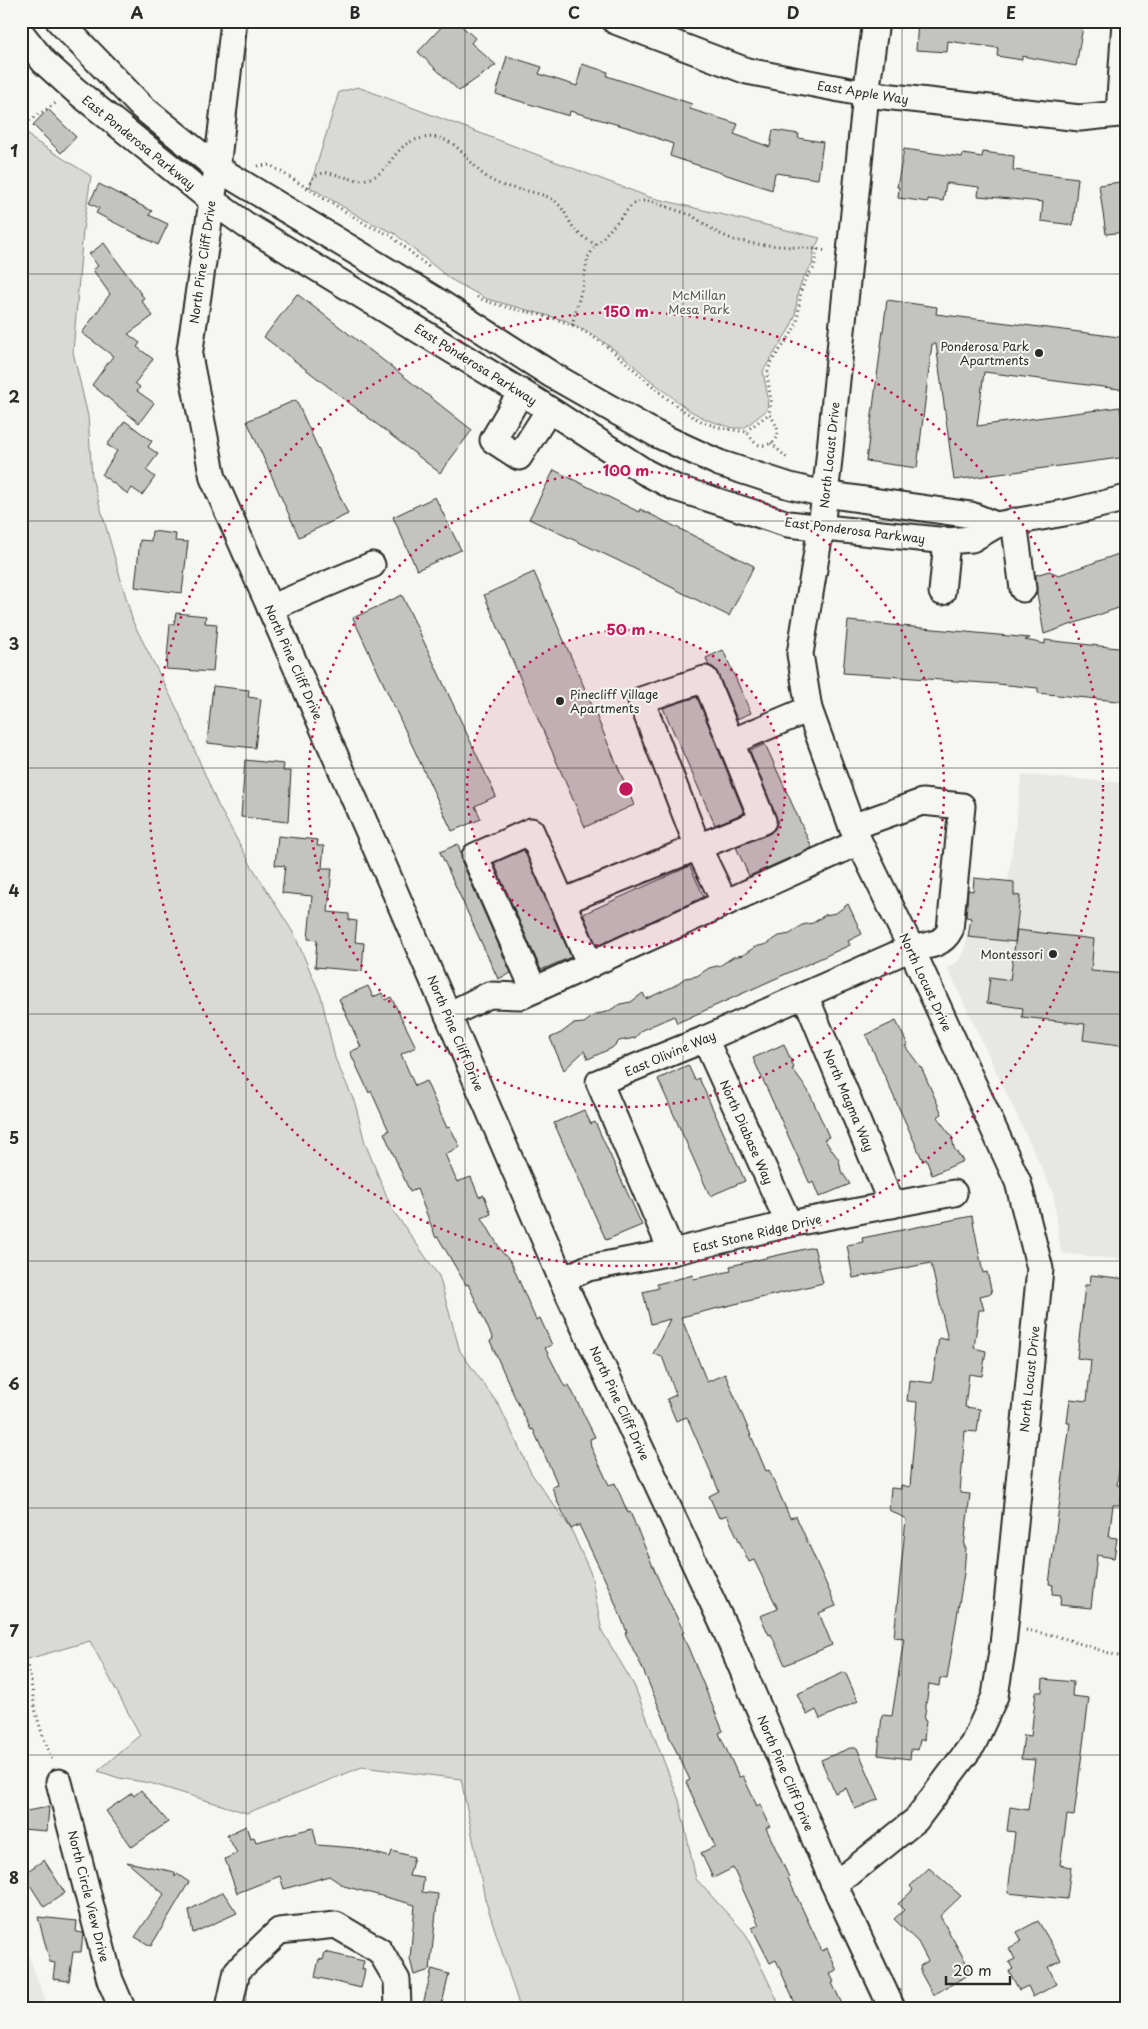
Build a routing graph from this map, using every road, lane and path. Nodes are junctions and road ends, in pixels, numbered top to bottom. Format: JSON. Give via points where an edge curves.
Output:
{"nodes":[{"id":1,"x":59,"y":21,"type":"edge"},
{"id":2,"x":234,"y":21,"type":"edge"},
{"id":3,"x":615,"y":21,"type":"edge"},
{"id":4,"x":876,"y":21,"type":"edge"},
{"id":5,"x":1125,"y":21,"type":"edge"},
{"id":6,"x":21,"y":34,"type":"edge"},
{"id":7,"x":75,"y":90,"type":"junction"},
{"id":8,"x":866,"y":94,"type":"junction"},
{"id":9,"x":21,"y":126,"type":"edge"},
{"id":10,"x":258,"y":166,"type":"dead end"},
{"id":11,"x":217,"y":168,"type":"junction"},
{"id":12,"x":308,"y":187,"type":"junction"},
{"id":13,"x":211,"y":200,"type":"junction"},
{"id":14,"x":596,"y":245,"type":"junction"},
{"id":15,"x":432,"y":269,"type":"dead end"},
{"id":16,"x":469,"y":293,"type":"dead end"},
{"id":17,"x":572,"y":325,"type":"junction"},
{"id":18,"x":555,"y":376,"type":"junction"},
{"id":19,"x":536,"y":401,"type":"junction"},
{"id":20,"x":769,"y":414,"type":"junction"},
{"id":21,"x":747,"y":432,"type":"junction"},
{"id":22,"x":771,"y":443,"type":"junction"},
{"id":23,"x":794,"y":466,"type":"dead end"},
{"id":24,"x":824,"y":494,"type":"junction"},
{"id":25,"x":1127,"y":498,"type":"edge"},
{"id":26,"x":1005,"y":523,"type":"junction"},
{"id":27,"x":821,"y":527,"type":"junction"},
{"id":28,"x":947,"y":541,"type":"junction"},
{"id":29,"x":372,"y":565,"type":"dead end"},
{"id":30,"x":1023,"y":589,"type":"dead end"},
{"id":31,"x":942,"y":592,"type":"dead end"},
{"id":32,"x":270,"y":608,"type":"junction"},
{"id":33,"x":809,"y":709,"type":"junction"},
{"id":34,"x":731,"y":742,"type":"junction"},
{"id":35,"x":856,"y":834,"type":"junction"},
{"id":36,"x":698,"y":847,"type":"junction"},
{"id":37,"x":562,"y":902,"type":"junction"},
{"id":38,"x":725,"y":903,"type":"junction"},
{"id":39,"x":911,"y":948,"type":"junction"},
{"id":40,"x":590,"y":965,"type":"junction"},
{"id":41,"x":534,"y":990,"type":"junction"},
{"id":42,"x":805,"y":995,"type":"junction"},
{"id":43,"x":448,"y":1015,"type":"junction"},
{"id":44,"x":705,"y":1039,"type":"junction"},
{"id":45,"x":954,"y":1193,"type":"dead end"},
{"id":46,"x":892,"y":1205,"type":"junction"},
{"id":47,"x":789,"y":1224,"type":"junction"},
{"id":48,"x":672,"y":1252,"type":"junction"},
{"id":49,"x":562,"y":1280,"type":"junction"},
{"id":50,"x":1023,"y":1630,"type":"dead end"},
{"id":51,"x":21,"y":1653,"type":"edge"},
{"id":52,"x":1127,"y":1659,"type":"edge"},
{"id":53,"x":60,"y":1782,"type":"joint"},
{"id":54,"x":833,"y":1882,"type":"junction"},
{"id":55,"x":122,"y":2008,"type":"edge"},
{"id":56,"x":230,"y":2008,"type":"edge"},
{"id":57,"x":398,"y":2008,"type":"edge"},
{"id":58,"x":892,"y":2008,"type":"edge"}],
"edges":[{"from":1,"to":11,"type":"street","via":[[142,107]]},
{"from":2,"to":11,"type":"street","name":"North Pine Cliff Drive"},
{"from":3,"to":8,"type":"street","name":"East Apple Way","via":[[747,71]]},
{"from":4,"to":8,"type":"street","name":"North Locust Drive"},
{"from":5,"to":8,"type":"street","name":"East Apple Way","via":[[1119,114],[1080,118]]},
{"from":6,"to":7,"type":"street","name":"East Ponderosa Parkway","via":[[44,62]]},
{"from":7,"to":9,"type":"path"},
{"from":7,"to":13,"type":"street","name":"East Ponderosa Parkway"},
{"from":8,"to":24,"type":"street","name":"North Locust Drive"},
{"from":10,"to":12,"type":"path","via":[[270,165]]},
{"from":11,"to":13,"type":"street","name":"North Pine Cliff Drive"},
{"from":11,"to":18,"type":"street","via":[[434,298]]},
{"from":12,"to":14,"type":"path","via":[[314,176],[325,173],[359,180],[374,177],[400,148],[411,142],[427,138],[444,140],[459,148],[481,175],[498,184],[538,193],[552,200],[564,210],[578,233]]},
{"from":12,"to":15,"type":"path","via":[[367,225],[390,235]]},
{"from":13,"to":19,"type":"street","name":"East Ponderosa Parkway","via":[[246,225]]},
{"from":13,"to":32,"type":"street","name":"North Pine Cliff Drive","via":[[189,356],[213,478]]},
{"from":14,"to":17,"type":"path","via":[[588,257]]},
{"from":14,"to":20,"type":"path","via":[[632,205],[650,201],[691,215],[734,240],[818,249],[814,268],[802,290],[797,322],[771,362],[767,374],[771,402]]},
{"from":16,"to":17,"type":"path","via":[[489,303]]},
{"from":17,"to":21,"type":"path","via":[[604,344],[653,387],[700,420]]},
{"from":18,"to":19,"type":"street"},
{"from":18,"to":24,"type":"street","via":[[656,434],[719,463]]},
{"from":19,"to":27,"type":"street","name":"East Ponderosa Parkway","via":[[645,472],[676,488],[788,524]]},
{"from":20,"to":21,"type":"path"},
{"from":20,"to":22,"type":"path","via":[[778,431],[777,438]]},
{"from":21,"to":22,"type":"path","via":[[755,444]]},
{"from":22,"to":23,"type":"path"},
{"from":24,"to":26,"type":"street","via":[[971,514]]},
{"from":24,"to":27,"type":"street","name":"North Locust Drive"},
{"from":25,"to":26,"type":"street","name":"East Ponderosa Parkway"},
{"from":26,"to":28,"type":"street","name":"East Ponderosa Parkway","via":[[972,539]]},
{"from":26,"to":30,"type":"street"},
{"from":27,"to":28,"type":"street","name":"East Ponderosa Parkway"},
{"from":27,"to":33,"type":"street","name":"North Locust Drive","via":[[800,654]]},
{"from":28,"to":31,"type":"street"},
{"from":29,"to":32,"type":"street"},
{"from":32,"to":43,"type":"street","name":"North Pine Cliff Drive"},
{"from":33,"to":34,"type":"street"},
{"from":33,"to":35,"type":"street","name":"North Locust Drive"},
{"from":34,"to":36,"type":"street","via":[[763,821]]},
{"from":34,"to":36,"type":"street","via":[[705,678],[641,700]]},
{"from":35,"to":38,"type":"street"},
{"from":35,"to":39,"type":"street","name":"North Locust Drive"},
{"from":35,"to":39,"type":"street","name":"East Olivine Way","via":[[922,802],[962,806],[950,930],[943,940],[933,945]]},
{"from":36,"to":37,"type":"street"},
{"from":36,"to":38,"type":"street"},
{"from":37,"to":40,"type":"street"},
{"from":37,"to":41,"type":"street","via":[[531,831],[475,856]]},
{"from":38,"to":40,"type":"street"},
{"from":39,"to":42,"type":"street","name":"East Olivine Way"},
{"from":39,"to":54,"type":"street","name":"North Locust Drive","via":[[1018,1182],[1040,1269],[1003,1645],[995,1696],[973,1744],[916,1820],[850,1873]]},
{"from":40,"to":41,"type":"street"},
{"from":41,"to":43,"type":"street","via":[[521,996],[489,995]]},
{"from":42,"to":44,"type":"street","name":"East Olivine Way"},
{"from":42,"to":46,"type":"street","name":"North Magma Way"},
{"from":43,"to":49,"type":"street","name":"North Pine Cliff Drive"},
{"from":44,"to":47,"type":"street","name":"North Diabase Way"},
{"from":44,"to":48,"type":"street","name":"East Olivine Way","via":[[599,1082]]},
{"from":45,"to":46,"type":"street","name":"East Stone Ridge Drive"},
{"from":46,"to":47,"type":"street","name":"East Stone Ridge Drive"},
{"from":47,"to":48,"type":"street","name":"East Stone Ridge Drive"},
{"from":48,"to":49,"type":"street","name":"East Stone Ridge Drive","via":[[588,1268]]},
{"from":49,"to":54,"type":"street","name":"North Pine Cliff Drive","via":[[726,1631]]},
{"from":50,"to":52,"type":"path","via":[[1057,1636]]},
{"from":51,"to":53,"type":"path","via":[[27,1662],[35,1707]]},
{"from":53,"to":55,"type":"street","name":"North Circle View Drive","via":[[110,1980]]},
{"from":54,"to":58,"type":"street","name":"North Pine Cliff Drive"},
{"from":56,"to":57,"type":"street","via":[[238,1971],[279,1931],[336,1926],[380,1951],[397,1980]]}]}
